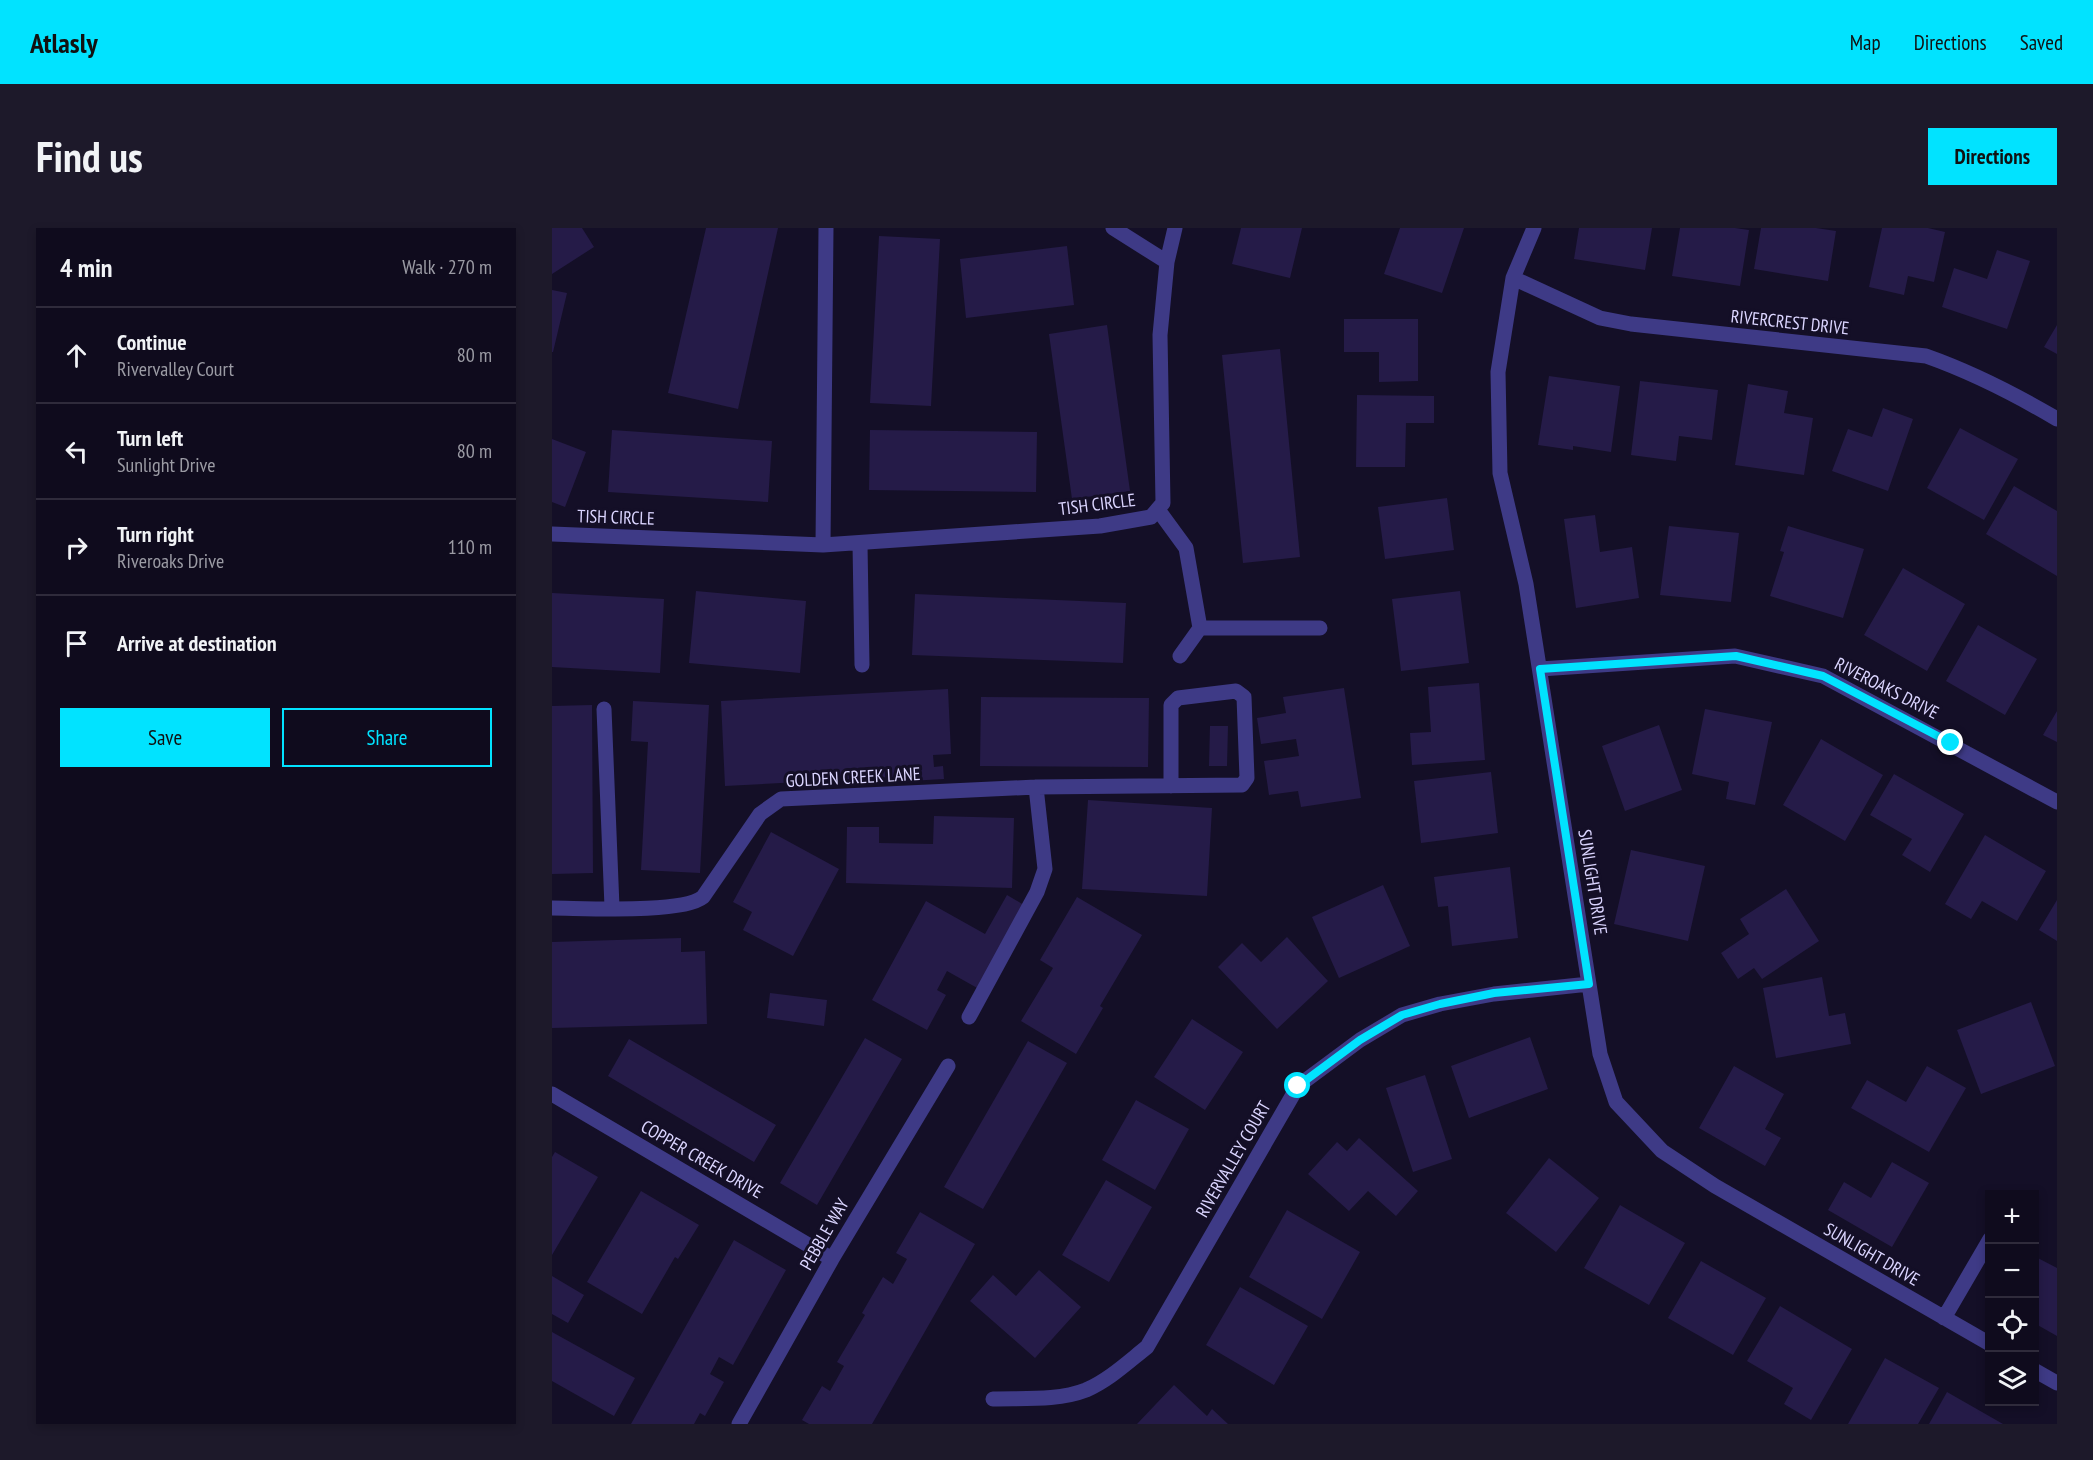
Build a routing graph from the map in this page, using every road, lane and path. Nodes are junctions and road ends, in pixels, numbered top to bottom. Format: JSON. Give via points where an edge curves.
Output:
{"nodes":[{"id":1,"x":826,"y":228,"type":"edge"},
{"id":2,"x":1113,"y":228,"type":"edge"},
{"id":3,"x":1175,"y":228,"type":"edge"},
{"id":4,"x":1533,"y":228,"type":"edge"},
{"id":5,"x":1167,"y":262,"type":"junction"},
{"id":6,"x":1514,"y":278,"type":"junction"},
{"id":7,"x":2057,"y":419,"type":"edge"},
{"id":8,"x":1159,"y":511,"type":"junction"},
{"id":9,"x":552,"y":534,"type":"edge"},
{"id":10,"x":860,"y":544,"type":"junction"},
{"id":11,"x":823,"y":545,"type":"junction"},
{"id":12,"x":1200,"y":628,"type":"junction"},
{"id":13,"x":1320,"y":628,"type":"dead end"},
{"id":14,"x":1180,"y":656,"type":"dead end"},
{"id":15,"x":862,"y":665,"type":"dead end"},
{"id":16,"x":1540,"y":669,"type":"junction"},
{"id":17,"x":604,"y":709,"type":"dead end"},
{"id":18,"x":1171,"y":786,"type":"junction"},
{"id":19,"x":1036,"y":787,"type":"junction"},
{"id":20,"x":2057,"y":802,"type":"edge"},
{"id":21,"x":612,"y":907,"type":"junction"},
{"id":22,"x":552,"y":908,"type":"edge"},
{"id":23,"x":1589,"y":984,"type":"junction"},
{"id":24,"x":969,"y":1017,"type":"dead end"},
{"id":25,"x":948,"y":1066,"type":"dead end"},
{"id":26,"x":552,"y":1094,"type":"edge"},
{"id":27,"x":1986,"y":1244,"type":"edge"},
{"id":28,"x":832,"y":1259,"type":"junction"},
{"id":29,"x":1944,"y":1318,"type":"junction"},
{"id":30,"x":1985,"y":1342,"type":"edge"},
{"id":31,"x":2039,"y":1373,"type":"edge"},
{"id":32,"x":2057,"y":1383,"type":"edge"},
{"id":33,"x":993,"y":1399,"type":"dead end"},
{"id":34,"x":739,"y":1424,"type":"edge"}],
"edges":[{"from":1,"to":11,"type":"street"},
{"from":2,"to":5,"type":"street"},
{"from":3,"to":5,"type":"street","name":"TISH CIRCLE"},
{"from":4,"to":6,"type":"street","name":"SUNLIGHT DRIVE"},
{"from":5,"to":8,"type":"street","name":"TISH CIRCLE","via":[[1160,335],[1163,503]]},
{"from":6,"to":7,"type":"street","name":"RIVERCREST DRIVE","via":[[1600,318],[1631,324],[1926,356],[1965,369]]},
{"from":6,"to":16,"type":"street","name":"SUNLIGHT DRIVE","via":[[1498,372],[1500,473],[1526,584]]},
{"from":8,"to":10,"type":"street","name":"TISH CIRCLE","via":[[1151,518],[1100,526]]},
{"from":8,"to":12,"type":"street","via":[[1186,548]]},
{"from":9,"to":11,"type":"street","name":"TISH CIRCLE"},
{"from":10,"to":11,"type":"street","name":"TISH CIRCLE"},
{"from":10,"to":15,"type":"street"},
{"from":12,"to":13,"type":"street"},
{"from":12,"to":14,"type":"street"},
{"from":16,"to":20,"type":"street","name":"RIVEROAKS DRIVE","via":[[1736,656],[1823,676]]},
{"from":16,"to":23,"type":"street","name":"SUNLIGHT DRIVE"},
{"from":17,"to":21,"type":"street"},
{"from":18,"to":18,"type":"street","name":"GOLDEN CREEK LANE","via":[[1242,785],[1247,778],[1244,697],[1236,691],[1178,698],[1171,705]]},
{"from":18,"to":19,"type":"street","name":"GOLDEN CREEK LANE"},
{"from":19,"to":21,"type":"street","name":"GOLDEN CREEK LANE","via":[[781,800],[760,814],[696,902],[665,907]]},
{"from":19,"to":24,"type":"street","via":[[1045,869]]},
{"from":21,"to":22,"type":"street","name":"GOLDEN CREEK LANE"},
{"from":23,"to":29,"type":"street","name":"SUNLIGHT DRIVE","via":[[1600,1054],[1616,1102],[1662,1151],[1715,1186]]},
{"from":23,"to":33,"type":"street","name":"RIVERVALLEY COURT","via":[[1494,993],[1440,1004],[1402,1015],[1360,1040],[1298,1086],[1147,1347],[1086,1389],[1065,1396]]},
{"from":25,"to":28,"type":"street","name":"PEBBLE WAY"},
{"from":26,"to":28,"type":"street","name":"COPPER CREEK DRIVE"},
{"from":27,"to":29,"type":"street"},
{"from":28,"to":34,"type":"street","name":"PEBBLE WAY"},
{"from":29,"to":30,"type":"street","name":"SUNLIGHT DRIVE"},
{"from":31,"to":32,"type":"street"}]}
